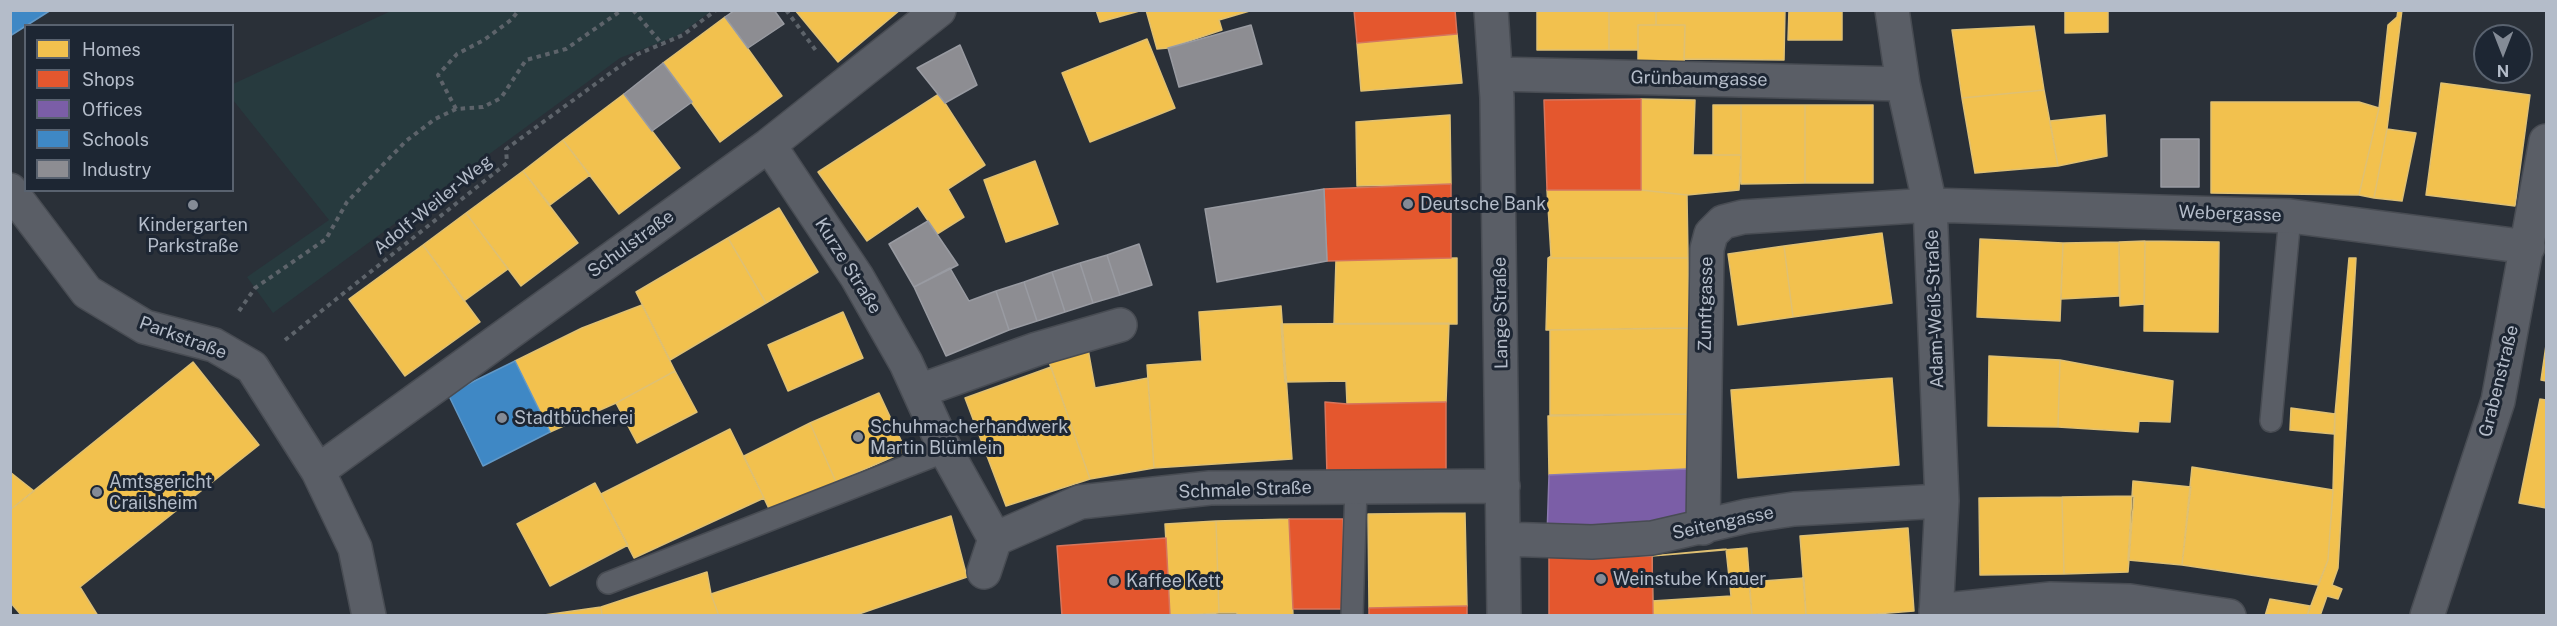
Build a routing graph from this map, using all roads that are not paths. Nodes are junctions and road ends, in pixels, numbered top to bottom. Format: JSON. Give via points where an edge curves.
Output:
{"nodes":[{"id":1,"x":939,"y":10,"type":"edge"},
{"id":2,"x":1491,"y":10,"type":"edge"},
{"id":3,"x":1892,"y":10,"type":"edge"},
{"id":4,"x":1496,"y":74,"type":"junction"},
{"id":5,"x":1903,"y":84,"type":"junction"},
{"id":6,"x":2547,"y":141,"type":"edge"},
{"id":7,"x":769,"y":145,"type":"junction"},
{"id":8,"x":10,"y":190,"type":"edge"},
{"id":9,"x":1930,"y":205,"type":"junction"},
{"id":10,"x":2290,"y":216,"type":"junction"},
{"id":11,"x":2528,"y":247,"type":"junction"},
{"id":12,"x":1120,"y":325,"type":"dead end"},
{"id":13,"x":919,"y":391,"type":"junction"},
{"id":14,"x":2271,"y":421,"type":"dead end"},
{"id":15,"x":946,"y":451,"type":"junction"},
{"id":16,"x":318,"y":471,"type":"junction"},
{"id":17,"x":1503,"y":486,"type":"junction"},
{"id":18,"x":1356,"y":487,"type":"junction"},
{"id":19,"x":1942,"y":501,"type":"junction"},
{"id":20,"x":1702,"y":528,"type":"junction"},
{"id":21,"x":994,"y":539,"type":"junction"},
{"id":22,"x":1503,"y":539,"type":"junction"},
{"id":23,"x":984,"y":572,"type":"dead end"},
{"id":24,"x":608,"y":583,"type":"dead end"},
{"id":25,"x":1936,"y":613,"type":"edge"},
{"id":26,"x":369,"y":615,"type":"edge"},
{"id":27,"x":1352,"y":615,"type":"edge"},
{"id":28,"x":1504,"y":615,"type":"edge"},
{"id":29,"x":2229,"y":615,"type":"edge"},
{"id":30,"x":2427,"y":615,"type":"edge"}],
"edges":[{"from":1,"to":7,"type":"street","name":"Schulstraße"},
{"from":2,"to":4,"type":"street","name":"Lange Straße"},
{"from":3,"to":5,"type":"street","name":"Adam-Weiß-Straße"},
{"from":4,"to":5,"type":"street","name":"Grünbaumgasse"},
{"from":4,"to":17,"type":"street","name":"Lange Straße"},
{"from":5,"to":9,"type":"street","name":"Adam-Weiß-Straße"},
{"from":6,"to":11,"type":"street","name":"Grabenstraße"},
{"from":7,"to":13,"type":"street","name":"Kurze Straße","via":[[857,277]]},
{"from":7,"to":16,"type":"street","name":"Schulstraße"},
{"from":8,"to":16,"type":"street","name":"Parkstraße","via":[[87,291],[145,327],[214,345],[252,367]]},
{"from":9,"to":10,"type":"street","name":"Webergasse"},
{"from":9,"to":19,"type":"street","name":"Adam-Weiß-Straße"},
{"from":9,"to":20,"type":"street","name":"Zunftgasse","via":[[1743,217],[1723,222],[1711,234],[1707,249]]},
{"from":10,"to":11,"type":"street","name":"Webergasse"},
{"from":10,"to":14,"type":"lane"},
{"from":11,"to":30,"type":"street","name":"Grabenstraße","via":[[2498,401]]},
{"from":12,"to":13,"type":"street"},
{"from":13,"to":15,"type":"street","name":"Kurze Straße"},
{"from":15,"to":21,"type":"street","name":"Kurze Straße"},
{"from":15,"to":24,"type":"lane"},
{"from":16,"to":26,"type":"street","name":"Parkstraße","via":[[355,548]]},
{"from":17,"to":18,"type":"street","name":"Schmale Straße"},
{"from":17,"to":22,"type":"street","name":"Lange Straße"},
{"from":18,"to":21,"type":"street","name":"Schmale Straße","via":[[1210,488],[1080,502]]},
{"from":18,"to":27,"type":"lane"},
{"from":19,"to":20,"type":"street","name":"Seitengasse","via":[[1794,509]]},
{"from":19,"to":25,"type":"street","name":"Adam-Weiß-Straße"},
{"from":20,"to":22,"type":"street","name":"Seitengasse","via":[[1653,538],[1592,542]]},
{"from":21,"to":23,"type":"street"},
{"from":22,"to":28,"type":"street","name":"Lange Straße"},
{"from":25,"to":29,"type":"street","name":"Adam-Weiß-Straße","via":[[2051,599],[2130,601]]}]}
